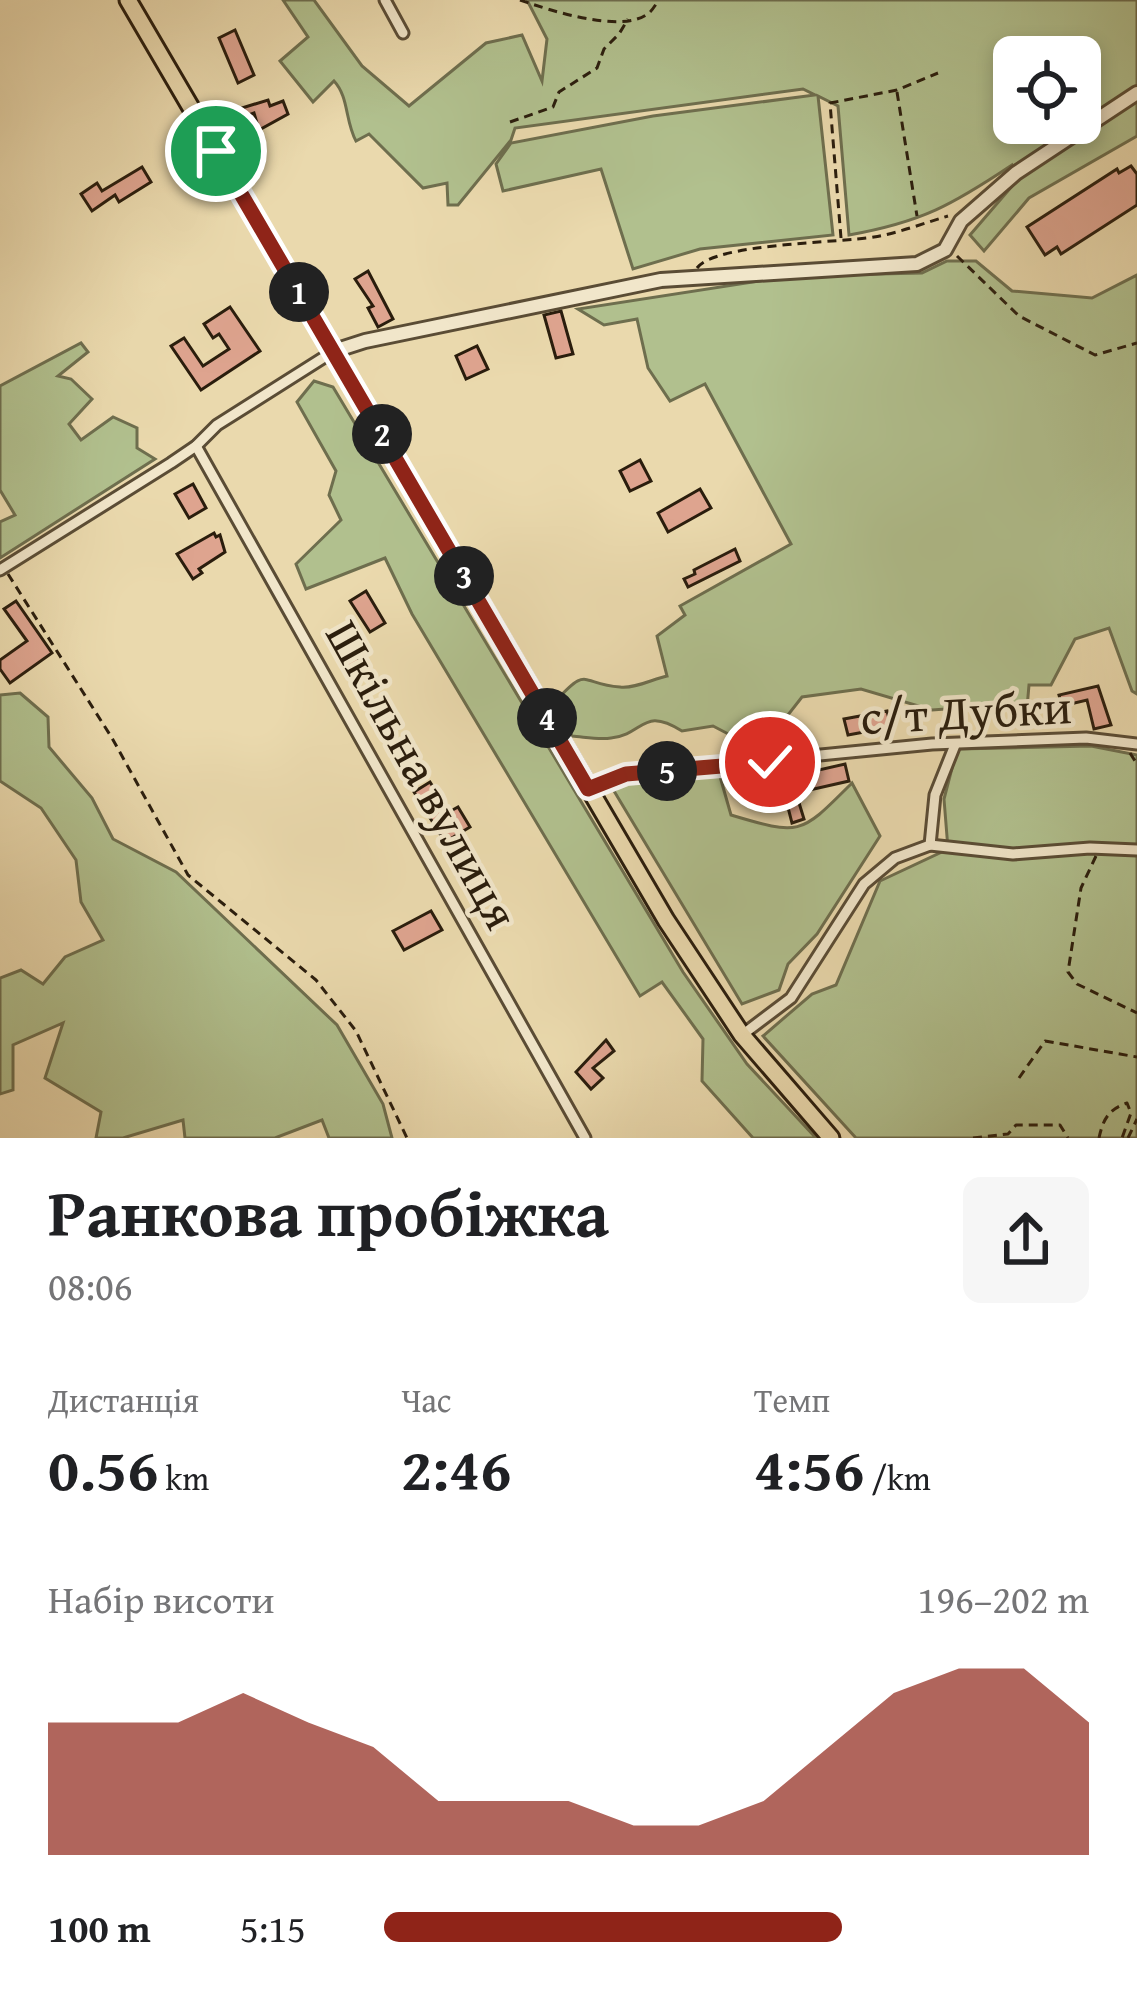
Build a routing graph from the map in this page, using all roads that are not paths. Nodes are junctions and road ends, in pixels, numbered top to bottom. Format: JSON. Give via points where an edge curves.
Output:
{"nodes":[{"id":1,"x":128,"y":0,"type":"edge"},
{"id":2,"x":385,"y":0,"type":"edge"},
{"id":3,"x":403,"y":34,"type":"dead end"},
{"id":4,"x":1137,"y":93,"type":"edge"},
{"id":5,"x":334,"y":351,"type":"junction"},
{"id":6,"x":196,"y":446,"type":"junction"},
{"id":7,"x":2,"y":569,"type":"edge"},
{"id":8,"x":1137,"y":744,"type":"edge"},
{"id":9,"x":955,"y":746,"type":"junction"},
{"id":10,"x":588,"y":789,"type":"junction"},
{"id":11,"x":930,"y":845,"type":"junction"},
{"id":12,"x":1137,"y":850,"type":"edge"},
{"id":13,"x":742,"y":1035,"type":"junction"},
{"id":14,"x":584,"y":1138,"type":"edge"},
{"id":15,"x":830,"y":1138,"type":"edge"}],
"edges":[{"from":1,"to":5,"type":"main road"},
{"from":2,"to":3,"type":"street"},
{"from":4,"to":5,"type":"street","via":[[1016,173],[961,221],[945,250],[917,264],[662,280]]},
{"from":5,"to":6,"type":"street"},
{"from":5,"to":10,"type":"main road"},
{"from":6,"to":7,"type":"street"},
{"from":6,"to":14,"type":"street","name":"Шкільна вулиця"},
{"from":8,"to":9,"type":"street","name":"с/т Дубки","via":[[1086,737]]},
{"from":9,"to":10,"type":"street","name":"с/т Дубки","via":[[626,774]]},
{"from":9,"to":11,"type":"street","via":[[935,795]]},
{"from":10,"to":13,"type":"main road"},
{"from":11,"to":12,"type":"street","via":[[1013,854]]},
{"from":11,"to":13,"type":"street","via":[[895,858],[864,884],[791,998]]},
{"from":13,"to":15,"type":"main road"}]}
